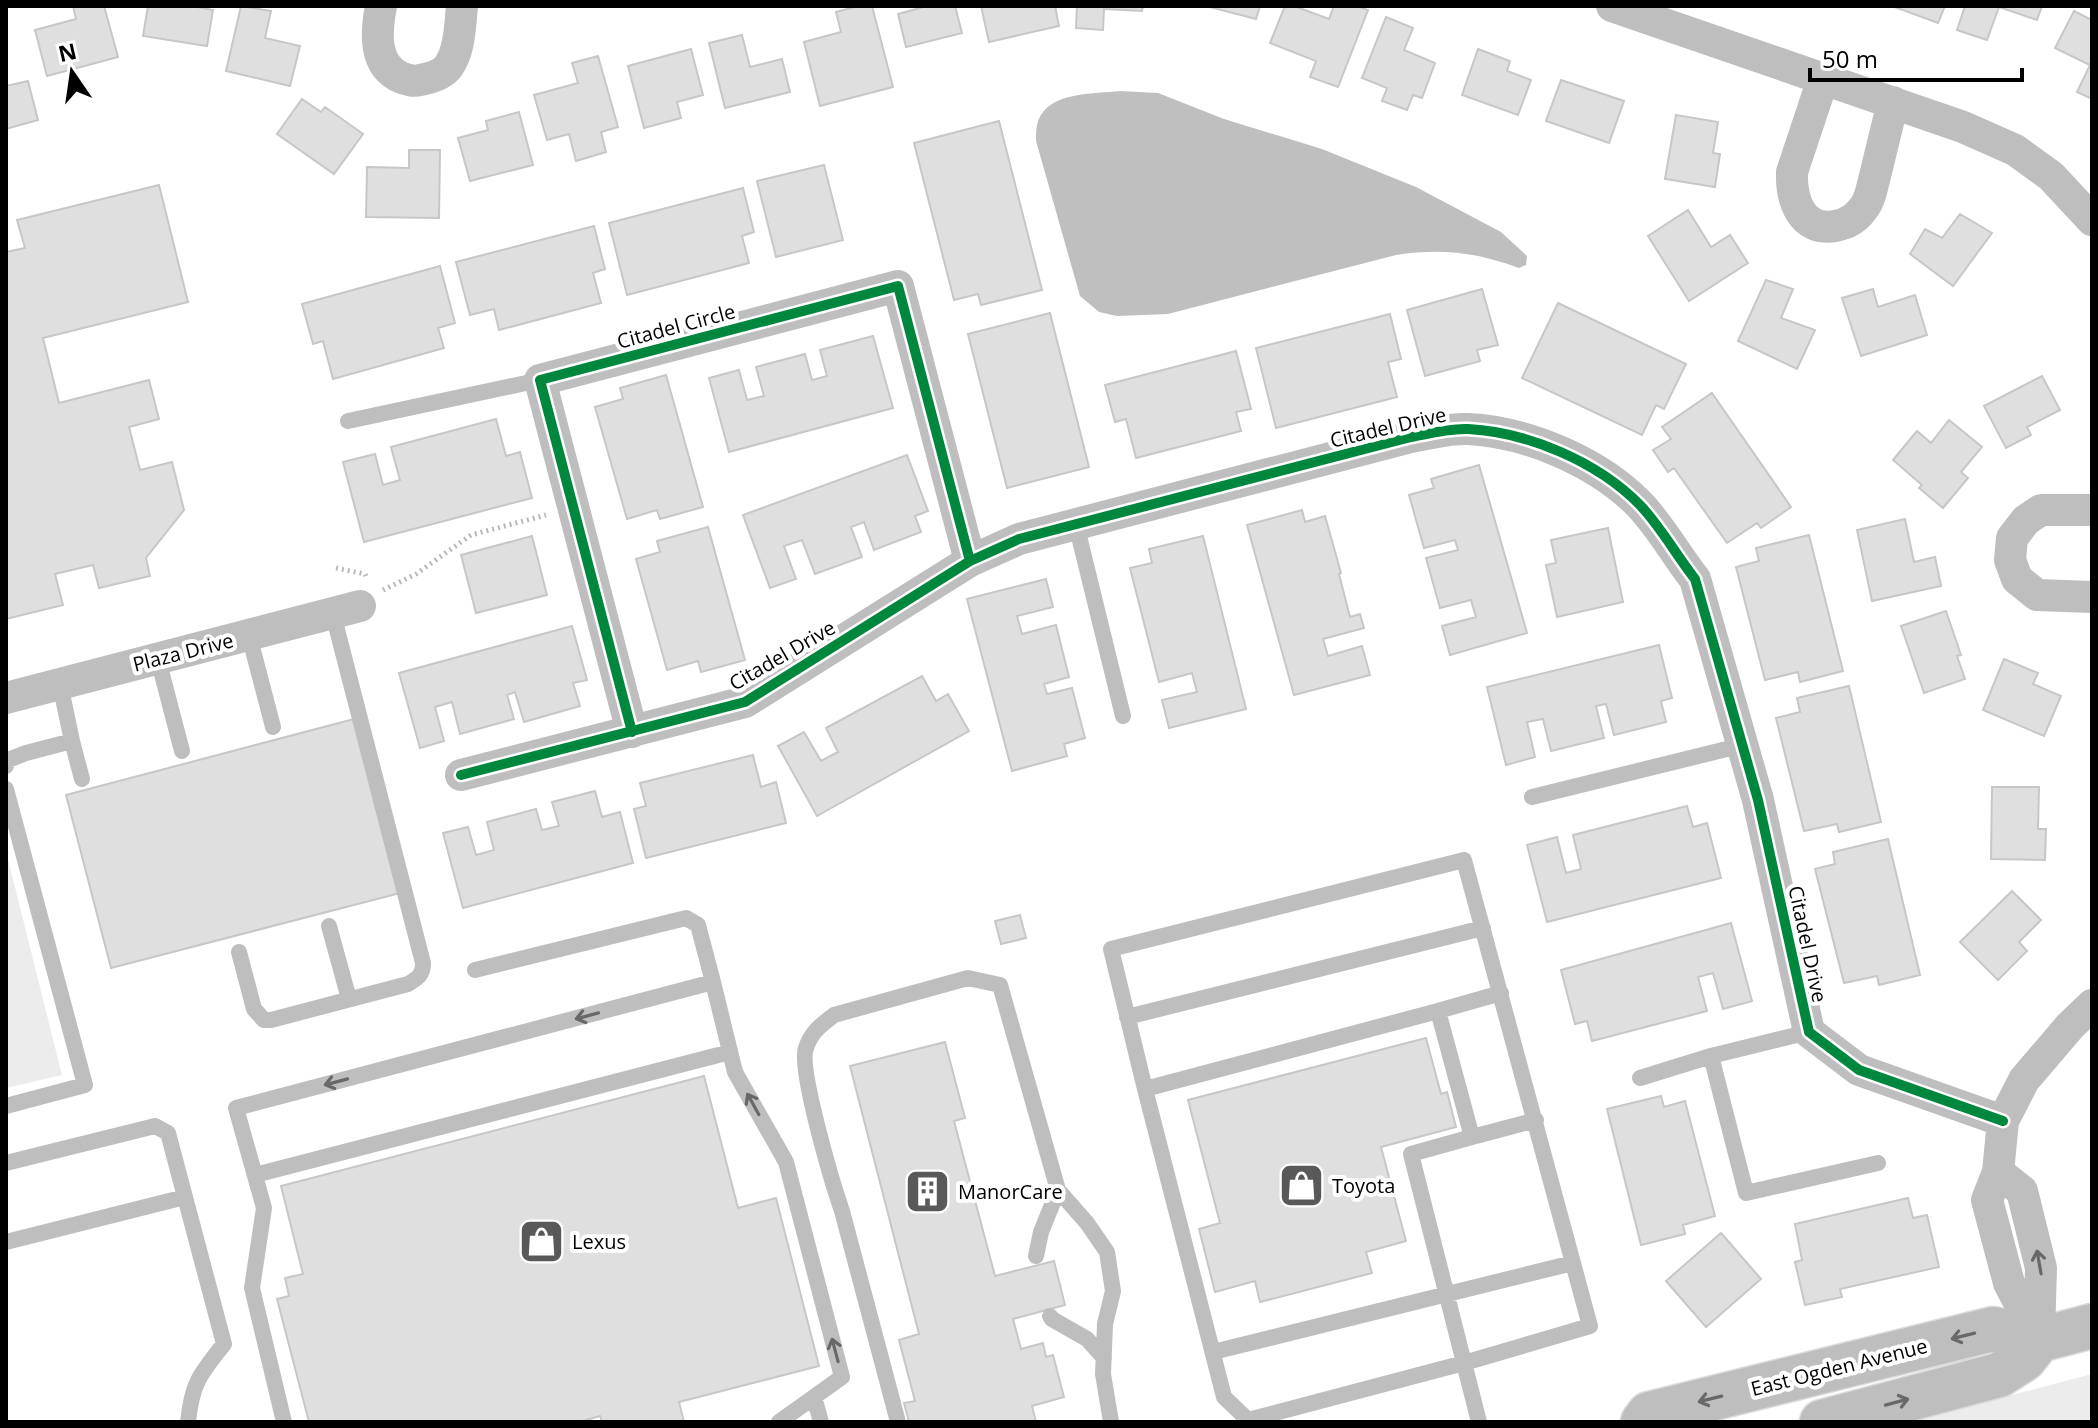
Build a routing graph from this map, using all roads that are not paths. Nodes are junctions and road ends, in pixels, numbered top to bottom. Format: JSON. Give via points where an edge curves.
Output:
{"nodes":[{"id":1,"x":381,"y":6,"type":"edge"},
{"id":2,"x":462,"y":6,"type":"edge"},
{"id":3,"x":1612,"y":6,"type":"edge"},
{"id":4,"x":1823,"y":79,"type":"junction"},
{"id":5,"x":1893,"y":102,"type":"junction"},
{"id":6,"x":2092,"y":220,"type":"edge"},
{"id":7,"x":540,"y":380,"type":"junction"},
{"id":8,"x":348,"y":421,"type":"dead end"},
{"id":9,"x":2092,"y":510,"type":"edge"},
{"id":10,"x":1076,"y":524,"type":"junction"},
{"id":11,"x":970,"y":561,"type":"junction"},
{"id":12,"x":2092,"y":597,"type":"edge"},
{"id":13,"x":346,"y":610,"type":"joint"},
{"id":14,"x":249,"y":635,"type":"junction"},
{"id":15,"x":158,"y":659,"type":"junction"},
{"id":16,"x":60,"y":684,"type":"junction"},
{"id":17,"x":6,"y":698,"type":"edge"},
{"id":18,"x":1123,"y":716,"type":"dead end"},
{"id":19,"x":273,"y":727,"type":"dead end"},
{"id":20,"x":632,"y":732,"type":"junction"},
{"id":21,"x":72,"y":741,"type":"junction"},
{"id":22,"x":1743,"y":745,"type":"junction"},
{"id":23,"x":182,"y":751,"type":"dead end"},
{"id":24,"x":6,"y":766,"type":"edge"},
{"id":25,"x":461,"y":775,"type":"dead end"},
{"id":26,"x":82,"y":779,"type":"dead end"},
{"id":27,"x":6,"y":789,"type":"edge"},
{"id":28,"x":1532,"y":797,"type":"dead end"},
{"id":29,"x":329,"y":926,"type":"dead end"},
{"id":30,"x":1483,"y":928,"type":"junction"},
{"id":31,"x":239,"y":952,"type":"dead end"},
{"id":32,"x":475,"y":970,"type":"dead end"},
{"id":33,"x":713,"y":982,"type":"junction"},
{"id":34,"x":1501,"y":993,"type":"junction"},
{"id":35,"x":349,"y":999,"type":"junction"},
{"id":36,"x":2092,"y":1005,"type":"edge"},
{"id":37,"x":1438,"y":1011,"type":"junction"},
{"id":38,"x":1127,"y":1017,"type":"junction"},
{"id":39,"x":1809,"y":1032,"type":"junction"},
{"id":40,"x":730,"y":1052,"type":"junction"},
{"id":41,"x":1711,"y":1056,"type":"junction"},
{"id":42,"x":1640,"y":1078,"type":"dead end"},
{"id":43,"x":1145,"y":1089,"type":"junction"},
{"id":44,"x":6,"y":1106,"type":"edge"},
{"id":45,"x":1536,"y":1120,"type":"junction"},
{"id":46,"x":2003,"y":1121,"type":"junction"},
{"id":47,"x":1472,"y":1137,"type":"junction"},
{"id":48,"x":6,"y":1163,"type":"edge"},
{"id":49,"x":1878,"y":1163,"type":"dead end"},
{"id":50,"x":255,"y":1175,"type":"junction"},
{"id":51,"x":1058,"y":1190,"type":"junction"},
{"id":52,"x":185,"y":1197,"type":"junction"},
{"id":53,"x":6,"y":1242,"type":"edge"},
{"id":54,"x":1036,"y":1256,"type":"dead end"},
{"id":55,"x":1573,"y":1263,"type":"junction"},
{"id":56,"x":1447,"y":1294,"type":"junction"},
{"id":57,"x":1050,"y":1316,"type":"dead end"},
{"id":58,"x":2092,"y":1326,"type":"edge"},
{"id":59,"x":2039,"y":1340,"type":"junction"},
{"id":60,"x":1213,"y":1352,"type":"junction"},
{"id":61,"x":1104,"y":1358,"type":"junction"},
{"id":62,"x":1464,"y":1363,"type":"junction"},
{"id":63,"x":814,"y":1397,"type":"junction"},
{"id":64,"x":188,"y":1422,"type":"edge"},
{"id":65,"x":284,"y":1422,"type":"edge"},
{"id":66,"x":779,"y":1422,"type":"edge"},
{"id":67,"x":821,"y":1422,"type":"edge"},
{"id":68,"x":898,"y":1422,"type":"edge"},
{"id":69,"x":1111,"y":1422,"type":"edge"},
{"id":70,"x":1479,"y":1422,"type":"edge"},
{"id":71,"x":1643,"y":1422,"type":"edge"},
{"id":72,"x":1822,"y":1422,"type":"edge"}],
"edges":[{"from":1,"to":2,"type":"street","via":[[377,42],[382,61],[393,74],[412,82],[447,69],[455,53]]},
{"from":3,"to":4,"type":"street"},
{"from":4,"to":5,"type":"street"},
{"from":4,"to":5,"type":"street","via":[[1792,172],[1795,202],[1812,224],[1840,226],[1868,203]]},
{"from":5,"to":6,"type":"street","via":[[2015,150],[2051,176]]},
{"from":7,"to":8,"type":"lane"},
{"from":7,"to":11,"type":"street","name":"Citadel Circle","via":[[898,286]]},
{"from":7,"to":20,"type":"street"},
{"from":9,"to":12,"type":"street","via":[[2041,510],[2012,538],[2010,560],[2017,579],[2037,595]]},
{"from":10,"to":11,"type":"street","name":"Citadel Drive","via":[[1019,539]]},
{"from":10,"to":18,"type":"lane"},
{"from":10,"to":22,"type":"street","name":"Citadel Drive","via":[[1432,433],[1466,428],[1556,450],[1614,482],[1639,504],[1695,579]]},
{"from":11,"to":20,"type":"street","name":"Citadel Drive","via":[[745,702]]},
{"from":13,"to":14,"type":"street","name":"Plaza Drive"},
{"from":13,"to":35,"type":"lane","via":[[423,963],[423,972],[408,984]]},
{"from":14,"to":15,"type":"street","name":"Plaza Drive"},
{"from":14,"to":19,"type":"lane"},
{"from":15,"to":16,"type":"street","name":"Plaza Drive"},
{"from":15,"to":23,"type":"lane"},
{"from":16,"to":17,"type":"street","name":"Plaza Drive"},
{"from":16,"to":21,"type":"lane"},
{"from":20,"to":25,"type":"street","name":"Citadel Drive"},
{"from":21,"to":24,"type":"lane","via":[[26,753]]},
{"from":21,"to":26,"type":"lane"},
{"from":22,"to":28,"type":"lane"},
{"from":22,"to":39,"type":"street","name":"Citadel Drive"},
{"from":27,"to":44,"type":"lane","via":[[85,1085]]},
{"from":29,"to":35,"type":"lane"},
{"from":30,"to":34,"type":"lane"},
{"from":30,"to":38,"type":"lane"},
{"from":30,"to":38,"type":"lane","via":[[1464,860],[1111,949]]},
{"from":31,"to":35,"type":"lane","via":[[254,1009],[264,1020]]},
{"from":32,"to":33,"type":"lane","via":[[686,918],[698,925]]},
{"from":33,"to":40,"type":"lane"},
{"from":33,"to":50,"type":"lane","one_way":true,"via":[[236,1108]]},
{"from":34,"to":37,"type":"lane"},
{"from":34,"to":45,"type":"lane"},
{"from":36,"to":46,"type":"street","via":[[2024,1080]]},
{"from":37,"to":43,"type":"lane"},
{"from":37,"to":47,"type":"lane"},
{"from":38,"to":43,"type":"lane"},
{"from":39,"to":41,"type":"lane"},
{"from":39,"to":46,"type":"street","name":"Citadel Drive","via":[[1859,1070]]},
{"from":40,"to":50,"type":"lane"},
{"from":63,"to":40,"type":"lane","one_way":true,"via":[[842,1377],[786,1162],[735,1072]]},
{"from":41,"to":42,"type":"lane"},
{"from":41,"to":49,"type":"lane","via":[[1746,1193]]},
{"from":43,"to":60,"type":"lane"},
{"from":45,"to":47,"type":"lane"},
{"from":45,"to":55,"type":"lane"},
{"from":46,"to":59,"type":"street","via":[[1998,1172],[1987,1200],[2009,1283]]},
{"from":47,"to":56,"type":"lane","via":[[1411,1154]]},
{"from":48,"to":52,"type":"lane","via":[[155,1126],[168,1133]]},
{"from":50,"to":65,"type":"lane","via":[[264,1208],[252,1288]]},
{"from":51,"to":54,"type":"lane"},
{"from":51,"to":61,"type":"lane","via":[[1107,1252],[1113,1291]]},
{"from":51,"to":68,"type":"lane","via":[[1000,985],[968,978],[834,1015],[816,1028],[804,1051],[811,1100]]},
{"from":52,"to":53,"type":"lane"},
{"from":52,"to":64,"type":"lane","via":[[224,1344],[198,1377]]},
{"from":55,"to":56,"type":"lane"},
{"from":55,"to":62,"type":"lane","via":[[1590,1326]]},
{"from":56,"to":60,"type":"lane"},
{"from":56,"to":62,"type":"lane"},
{"from":57,"to":61,"type":"lane","via":[[1087,1339]]},
{"from":58,"to":59,"type":"main road","name":"East Ogden Avenue"},
{"from":59,"to":71,"type":"main road","name":"East Ogden Avenue","one_way":true,"via":[[1993,1329],[1649,1414]]},
{"from":72,"to":59,"type":"main road","name":"East Ogden Avenue","one_way":true,"via":[[1999,1375],[2024,1359]]},
{"from":60,"to":62,"type":"lane","via":[[1224,1397],[1248,1420]]},
{"from":61,"to":69,"type":"lane"},
{"from":62,"to":70,"type":"lane"},
{"from":63,"to":66,"type":"lane"},
{"from":63,"to":67,"type":"lane"}]}
